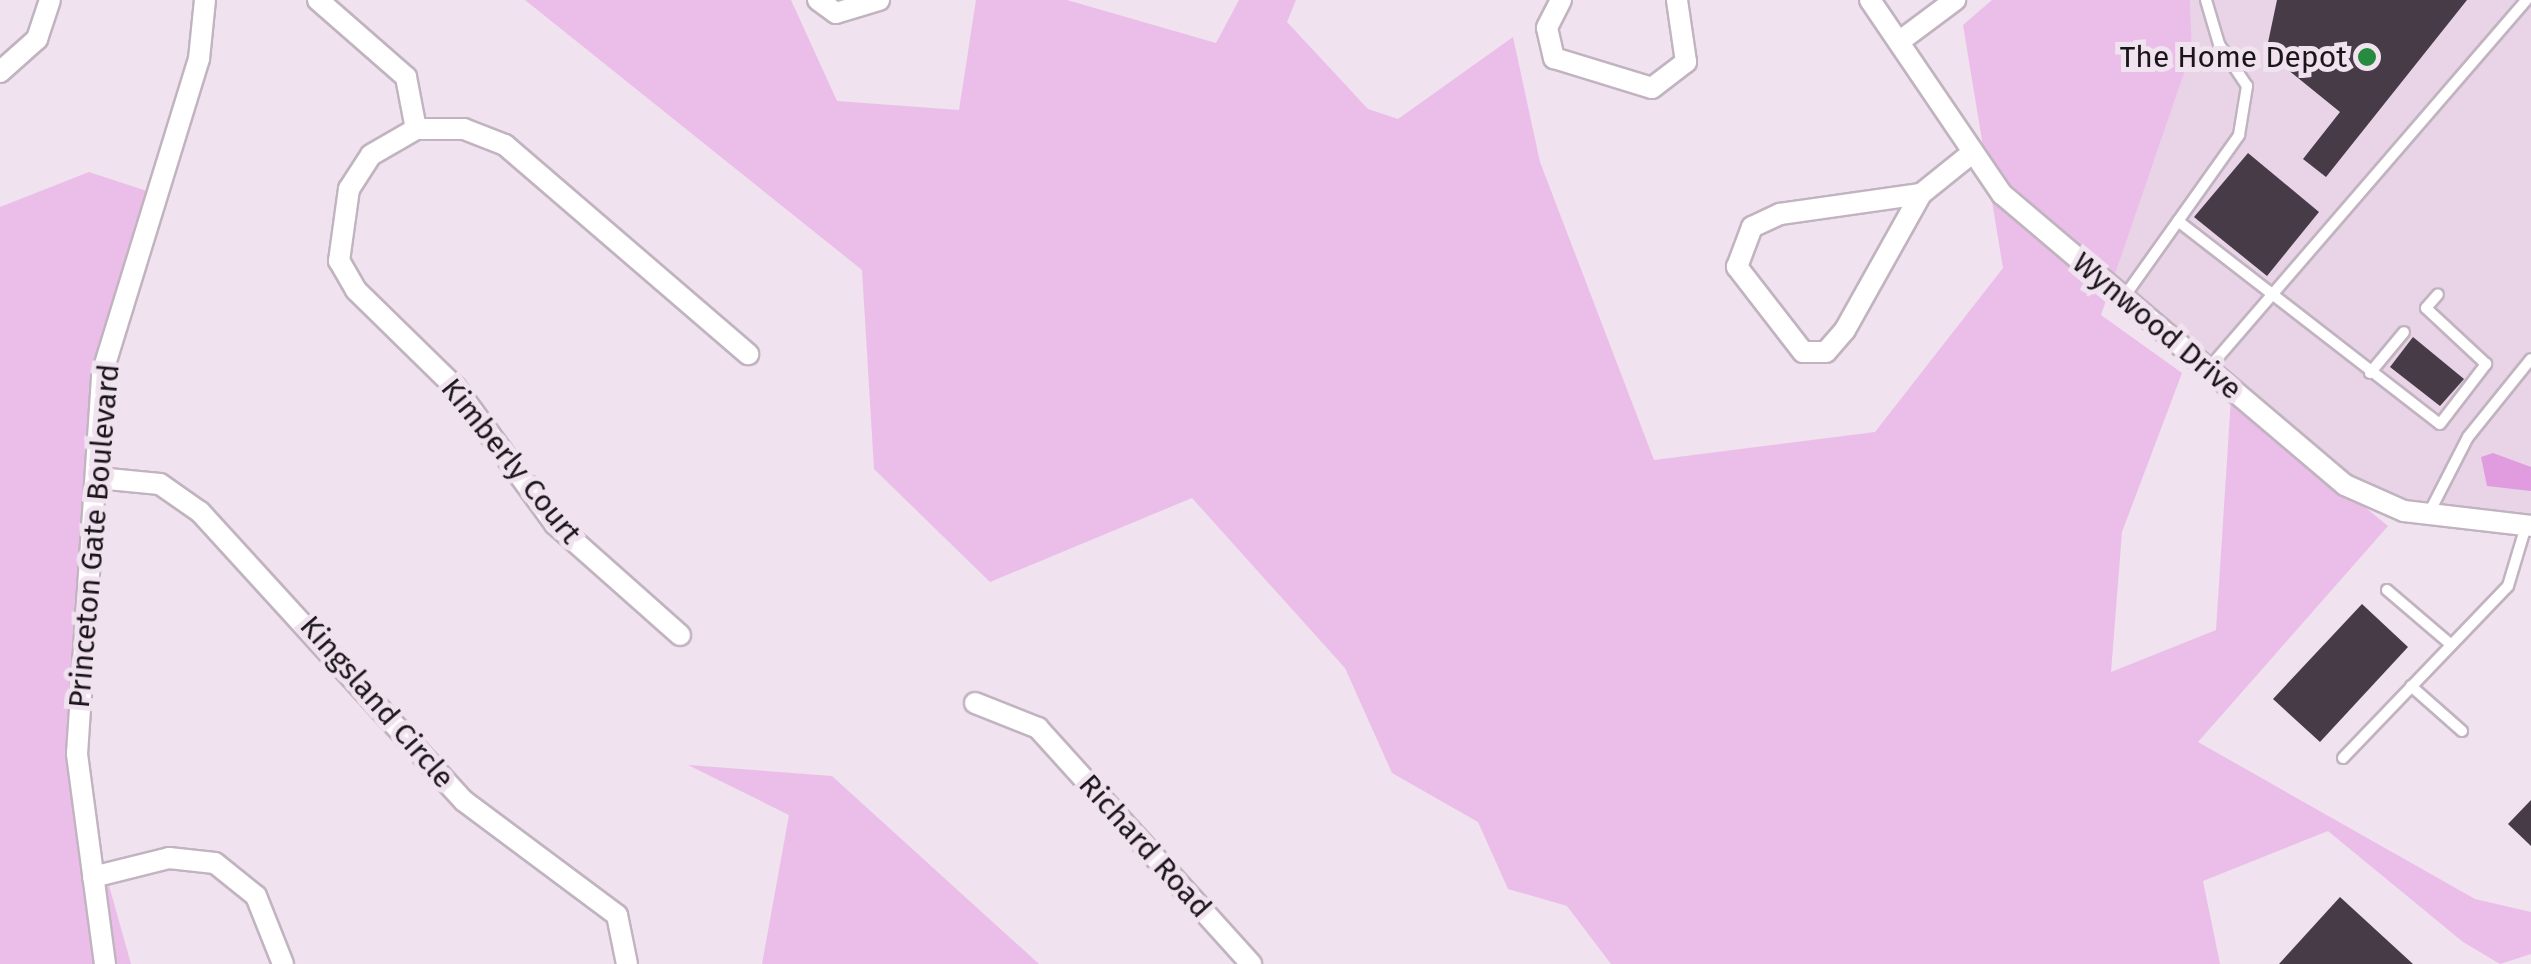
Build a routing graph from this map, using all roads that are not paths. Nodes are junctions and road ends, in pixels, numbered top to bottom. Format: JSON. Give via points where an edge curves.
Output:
{"nodes":[{"id":1,"x":50,"y":0,"type":"edge"},
{"id":2,"x":205,"y":0,"type":"edge"},
{"id":3,"x":318,"y":0,"type":"edge"},
{"id":4,"x":818,"y":0,"type":"edge"},
{"id":5,"x":879,"y":0,"type":"edge"},
{"id":6,"x":1561,"y":0,"type":"edge"},
{"id":7,"x":1677,"y":0,"type":"edge"},
{"id":8,"x":1870,"y":0,"type":"edge"},
{"id":9,"x":1954,"y":0,"type":"edge"},
{"id":10,"x":2206,"y":0,"type":"edge"},
{"id":11,"x":2526,"y":0,"type":"edge"},
{"id":12,"x":1900,"y":41,"type":"junction"},
{"id":13,"x":0,"y":72,"type":"edge"},
{"id":14,"x":416,"y":129,"type":"junction"},
{"id":15,"x":1972,"y":153,"type":"junction"},
{"id":16,"x":1921,"y":194,"type":"junction"},
{"id":17,"x":2178,"y":221,"type":"junction"},
{"id":18,"x":2267,"y":293,"type":"junction"},
{"id":19,"x":2438,"y":294,"type":"dead end"},
{"id":20,"x":2124,"y":297,"type":"junction"},
{"id":21,"x":2404,"y":332,"type":"dead end"},
{"id":22,"x":748,"y":354,"type":"dead end"},
{"id":23,"x":2531,"y":359,"type":"edge"},
{"id":24,"x":2208,"y":369,"type":"junction"},
{"id":25,"x":2370,"y":373,"type":"junction"},
{"id":26,"x":98,"y":478,"type":"junction"},
{"id":27,"x":2428,"y":516,"type":"junction"},
{"id":28,"x":2528,"y":526,"type":"edge"},
{"id":29,"x":2388,"y":590,"type":"dead end"},
{"id":30,"x":680,"y":634,"type":"dead end"},
{"id":31,"x":2449,"y":644,"type":"junction"},
{"id":32,"x":2412,"y":686,"type":"junction"},
{"id":33,"x":975,"y":703,"type":"dead end"},
{"id":34,"x":2462,"y":731,"type":"dead end"},
{"id":35,"x":2344,"y":758,"type":"dead end"},
{"id":36,"x":93,"y":877,"type":"junction"},
{"id":37,"x":105,"y":964,"type":"edge"},
{"id":38,"x":283,"y":964,"type":"edge"},
{"id":39,"x":627,"y":964,"type":"edge"},
{"id":40,"x":1251,"y":964,"type":"edge"}],
"edges":[{"from":1,"to":13,"type":"street","via":[[37,39]]},
{"from":2,"to":26,"type":"street","name":"Princeton Gate Boulevard","via":[[200,59],[102,374]]},
{"from":3,"to":14,"type":"street","via":[[406,77]]},
{"from":4,"to":5,"type":"street","via":[[836,14]]},
{"from":6,"to":7,"type":"street","via":[[1547,28],[1554,58],[1652,88],[1686,62]]},
{"from":8,"to":12,"type":"street","name":"Wynwood Drive"},
{"from":9,"to":12,"type":"street"},
{"from":10,"to":17,"type":"lane","via":[[2219,44],[2244,74],[2246,109],[2231,153]]},
{"from":11,"to":18,"type":"lane"},
{"from":12,"to":15,"type":"street","name":"Wynwood Drive"},
{"from":14,"to":22,"type":"street","via":[[464,129],[504,145]]},
{"from":14,"to":30,"type":"street","name":"Kimberly Court","via":[[372,155],[350,189],[339,261],[390,328],[456,388],[555,524]]},
{"from":15,"to":16,"type":"street"},
{"from":15,"to":20,"type":"street","name":"Wynwood Drive","via":[[2002,194]]},
{"from":16,"to":16,"type":"street","via":[[1780,214],[1752,227],[1737,267],[1803,352],[1826,352],[1846,330]]},
{"from":17,"to":18,"type":"lane"},
{"from":17,"to":20,"type":"lane"},
{"from":18,"to":24,"type":"lane"},
{"from":18,"to":25,"type":"lane"},
{"from":19,"to":25,"type":"lane","via":[[2426,308],[2486,364],[2451,417],[2431,422]]},
{"from":20,"to":24,"type":"street","name":"Wynwood Drive"},
{"from":21,"to":25,"type":"lane"},
{"from":23,"to":27,"type":"lane","via":[[2468,437]]},
{"from":24,"to":27,"type":"street","name":"Wynwood Drive","via":[[2346,485]]},
{"from":26,"to":36,"type":"street","name":"Princeton Gate Boulevard","via":[[77,754]]},
{"from":26,"to":39,"type":"street","name":"Kingsland Circle","via":[[128,474],[160,484],[200,512],[464,801],[617,915]]},
{"from":27,"to":28,"type":"street","name":"Wynwood Drive"},
{"from":28,"to":31,"type":"lane","via":[[2517,574]]},
{"from":29,"to":31,"type":"lane"},
{"from":31,"to":32,"type":"lane"},
{"from":32,"to":34,"type":"lane"},
{"from":32,"to":35,"type":"lane"},
{"from":33,"to":40,"type":"street","name":"Richard Road","via":[[1038,728]]},
{"from":36,"to":37,"type":"street","name":"Princeton Gate Boulevard"},
{"from":36,"to":38,"type":"street","via":[[169,858],[215,863],[261,903]]}]}
